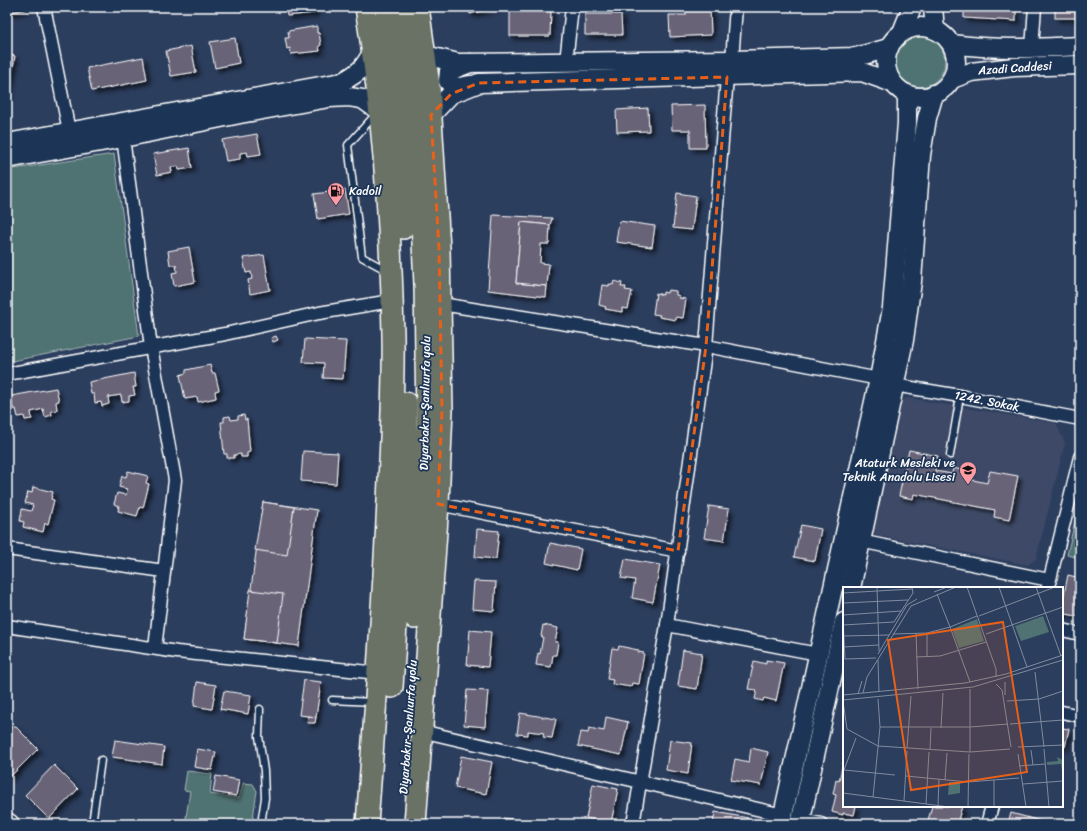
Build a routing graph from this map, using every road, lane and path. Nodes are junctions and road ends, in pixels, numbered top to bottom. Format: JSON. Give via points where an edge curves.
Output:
{"nodes":[{"id":1,"x":44,"y":7,"type":"edge"},
{"id":2,"x":366,"y":7,"type":"edge"},
{"id":3,"x":385,"y":7,"type":"edge"},
{"id":4,"x":402,"y":7,"type":"edge"},
{"id":5,"x":418,"y":7,"type":"edge"},
{"id":6,"x":572,"y":7,"type":"edge"},
{"id":7,"x":736,"y":7,"type":"edge"},
{"id":8,"x":912,"y":7,"type":"edge"},
{"id":9,"x":933,"y":7,"type":"edge"},
{"id":10,"x":1035,"y":7,"type":"edge"},
{"id":11,"x":935,"y":30,"type":"junction"},
{"id":12,"x":902,"y":32,"type":"junction"},
{"id":13,"x":952,"y":44,"type":"junction"},
{"id":14,"x":1080,"y":46,"type":"edge"},
{"id":15,"x":889,"y":48,"type":"junction"},
{"id":16,"x":1032,"y":48,"type":"junction"},
{"id":17,"x":372,"y":51,"type":"junction"},
{"id":18,"x":425,"y":55,"type":"junction"},
{"id":19,"x":566,"y":62,"type":"junction"},
{"id":20,"x":472,"y":63,"type":"junction"},
{"id":21,"x":1080,"y":65,"type":"edge"},
{"id":22,"x":729,"y":68,"type":"junction"},
{"id":23,"x":952,"y":79,"type":"junction"},
{"id":24,"x":478,"y":83,"type":"junction"},
{"id":25,"x":900,"y":88,"type":"junction"},
{"id":26,"x":934,"y":94,"type":"junction"},
{"id":27,"x":379,"y":111,"type":"junction"},
{"id":28,"x":431,"y":115,"type":"junction"},
{"id":29,"x":69,"y":131,"type":"junction"},
{"id":30,"x":123,"y":138,"type":"junction"},
{"id":31,"x":7,"y":143,"type":"edge"},
{"id":32,"x":7,"y":159,"type":"edge"},
{"id":33,"x":391,"y":273,"type":"junction"},
{"id":34,"x":391,"y":301,"type":"junction"},
{"id":35,"x":441,"y":304,"type":"junction"},
{"id":36,"x":706,"y":346,"type":"junction"},
{"id":37,"x":150,"y":347,"type":"junction"},
{"id":38,"x":7,"y":374,"type":"edge"},
{"id":39,"x":887,"y":382,"type":"junction"},
{"id":40,"x":960,"y":396,"type":"junction"},
{"id":41,"x":1080,"y":420,"type":"edge"},
{"id":42,"x":950,"y":455,"type":"dead end"},
{"id":43,"x":1080,"y":457,"type":"edge"},
{"id":44,"x":438,"y":504,"type":"junction"},
{"id":45,"x":860,"y":541,"type":"junction"},
{"id":46,"x":7,"y":550,"type":"edge"},
{"id":47,"x":678,"y":551,"type":"junction"},
{"id":48,"x":164,"y":570,"type":"junction"},
{"id":49,"x":1049,"y":584,"type":"edge"},
{"id":50,"x":851,"y":587,"type":"edge"},
{"id":51,"x":667,"y":625,"type":"junction"},
{"id":52,"x":7,"y":626,"type":"edge"},
{"id":53,"x":843,"y":630,"type":"edge"},
{"id":54,"x":1063,"y":630,"type":"edge"},
{"id":55,"x":1080,"y":634,"type":"edge"},
{"id":56,"x":155,"y":648,"type":"junction"},
{"id":57,"x":818,"y":654,"type":"junction"},
{"id":58,"x":839,"y":664,"type":"edge"},
{"id":59,"x":378,"y":673,"type":"junction"},
{"id":60,"x":332,"y":700,"type":"dead end"},
{"id":61,"x":376,"y":702,"type":"junction"},
{"id":62,"x":260,"y":709,"type":"dead end"},
{"id":63,"x":1063,"y":712,"type":"edge"},
{"id":64,"x":1080,"y":716,"type":"edge"},
{"id":65,"x":421,"y":731,"type":"junction"},
{"id":66,"x":101,"y":760,"type":"dead end"},
{"id":67,"x":641,"y":781,"type":"junction"},
{"id":68,"x":992,"y":807,"type":"edge"},
{"id":69,"x":782,"y":820,"type":"edge"},
{"id":70,"x":7,"y":822,"type":"edge"},
{"id":71,"x":800,"y":822,"type":"edge"},
{"id":72,"x":10,"y":824,"type":"edge"},
{"id":73,"x":92,"y":824,"type":"edge"},
{"id":74,"x":261,"y":824,"type":"edge"},
{"id":75,"x":367,"y":824,"type":"edge"},
{"id":76,"x":381,"y":824,"type":"edge"},
{"id":77,"x":401,"y":824,"type":"edge"},
{"id":78,"x":415,"y":824,"type":"edge"},
{"id":79,"x":633,"y":824,"type":"edge"},
{"id":80,"x":821,"y":824,"type":"edge"},
{"id":81,"x":987,"y":824,"type":"edge"}],
"edges":[{"from":1,"to":29,"type":"street"},
{"from":2,"to":17,"type":"highway"},
{"from":3,"to":76,"type":"highway","name":"Diyarbakır-Şanlıurfa yolu","via":[[393,80],[406,272],[406,472]]},
{"from":4,"to":77,"type":"highway","name":"Diyarbakır-Şanlıurfa yolu","via":[[414,90],[420,182],[425,285],[427,423]]},
{"from":5,"to":18,"type":"highway"},
{"from":6,"to":19,"type":"street"},
{"from":7,"to":22,"type":"street"},
{"from":8,"to":12,"type":"main road"},
{"from":9,"to":11,"type":"main road"},
{"from":10,"to":16,"type":"street"},
{"from":11,"to":12,"type":"main road","via":[[924,27]]},
{"from":11,"to":13,"type":"main road"},
{"from":12,"to":15,"type":"main road"},
{"from":13,"to":16,"type":"main road","name":"Azadi Caddesi","via":[[979,48]]},
{"from":13,"to":23,"type":"main road","via":[[956,68]]},
{"from":14,"to":16,"type":"main road","name":"Azadi Caddesi"},
{"from":15,"to":22,"type":"main road","via":[[856,57]]},
{"from":15,"to":25,"type":"main road","via":[[889,75]]},
{"from":17,"to":27,"type":"highway"},
{"from":17,"to":29,"type":"main road","via":[[365,66],[342,82]]},
{"from":18,"to":20,"type":"main road","via":[[458,63]]},
{"from":18,"to":28,"type":"highway"},
{"from":19,"to":20,"type":"main road"},
{"from":19,"to":22,"type":"main road"},
{"from":20,"to":24,"type":"main road","via":[[449,71],[448,81],[451,86],[458,88]]},
{"from":21,"to":23,"type":"main road","name":"Azadi Caddesi","via":[[986,70]]},
{"from":22,"to":24,"type":"main road"},
{"from":22,"to":25,"type":"main road","via":[[862,72]]},
{"from":22,"to":36,"type":"street"},
{"from":23,"to":26,"type":"main road"},
{"from":24,"to":28,"type":"main road","via":[[451,94]]},
{"from":25,"to":26,"type":"main road","via":[[916,96]]},
{"from":25,"to":39,"type":"main road","via":[[907,123]]},
{"from":26,"to":39,"type":"main road","via":[[921,155],[912,281],[904,340]]},
{"from":27,"to":30,"type":"main road","via":[[362,99],[349,96],[240,114]]},
{"from":27,"to":33,"type":"highway"},
{"from":27,"to":33,"type":"lane","via":[[348,145],[362,257]]},
{"from":28,"to":35,"type":"highway"},
{"from":29,"to":31,"type":"main road"},
{"from":30,"to":32,"type":"main road"},
{"from":30,"to":37,"type":"street"},
{"from":33,"to":34,"type":"highway"},
{"from":34,"to":37,"type":"street"},
{"from":34,"to":59,"type":"highway","via":[[391,439]]},
{"from":35,"to":36,"type":"street","name":"1242. Sokak"},
{"from":35,"to":44,"type":"highway","via":[[442,410]]},
{"from":36,"to":39,"type":"street","name":"1242. Sokak"},
{"from":36,"to":47,"type":"street"},
{"from":37,"to":38,"type":"street"},
{"from":37,"to":48,"type":"street","via":[[175,480]]},
{"from":39,"to":40,"type":"street","name":"1242. Sokak"},
{"from":39,"to":45,"type":"main road"},
{"from":39,"to":57,"type":"main road"},
{"from":40,"to":41,"type":"street","name":"1242. Sokak"},
{"from":40,"to":42,"type":"lane"},
{"from":43,"to":49,"type":"street"},
{"from":44,"to":47,"type":"street"},
{"from":44,"to":65,"type":"highway"},
{"from":45,"to":49,"type":"street"},
{"from":45,"to":50,"type":"main road"},
{"from":46,"to":48,"type":"street"},
{"from":47,"to":51,"type":"street"},
{"from":48,"to":56,"type":"street"},
{"from":51,"to":57,"type":"street"},
{"from":51,"to":67,"type":"street"},
{"from":52,"to":56,"type":"street"},
{"from":53,"to":58,"type":"main road"},
{"from":54,"to":55,"type":"street"},
{"from":56,"to":59,"type":"street"},
{"from":57,"to":69,"type":"main road"},
{"from":58,"to":71,"type":"main road"},
{"from":59,"to":61,"type":"highway"},
{"from":60,"to":61,"type":"lane"},
{"from":61,"to":75,"type":"highway"},
{"from":62,"to":74,"type":"lane","via":[[259,736],[265,798]]},
{"from":63,"to":64,"type":"street"},
{"from":65,"to":67,"type":"street"},
{"from":65,"to":78,"type":"highway"},
{"from":66,"to":73,"type":"lane"},
{"from":67,"to":69,"type":"street"},
{"from":67,"to":79,"type":"street"},
{"from":68,"to":81,"type":"street"},
{"from":70,"to":72,"type":"main road"},
{"from":71,"to":80,"type":"street"}]}
